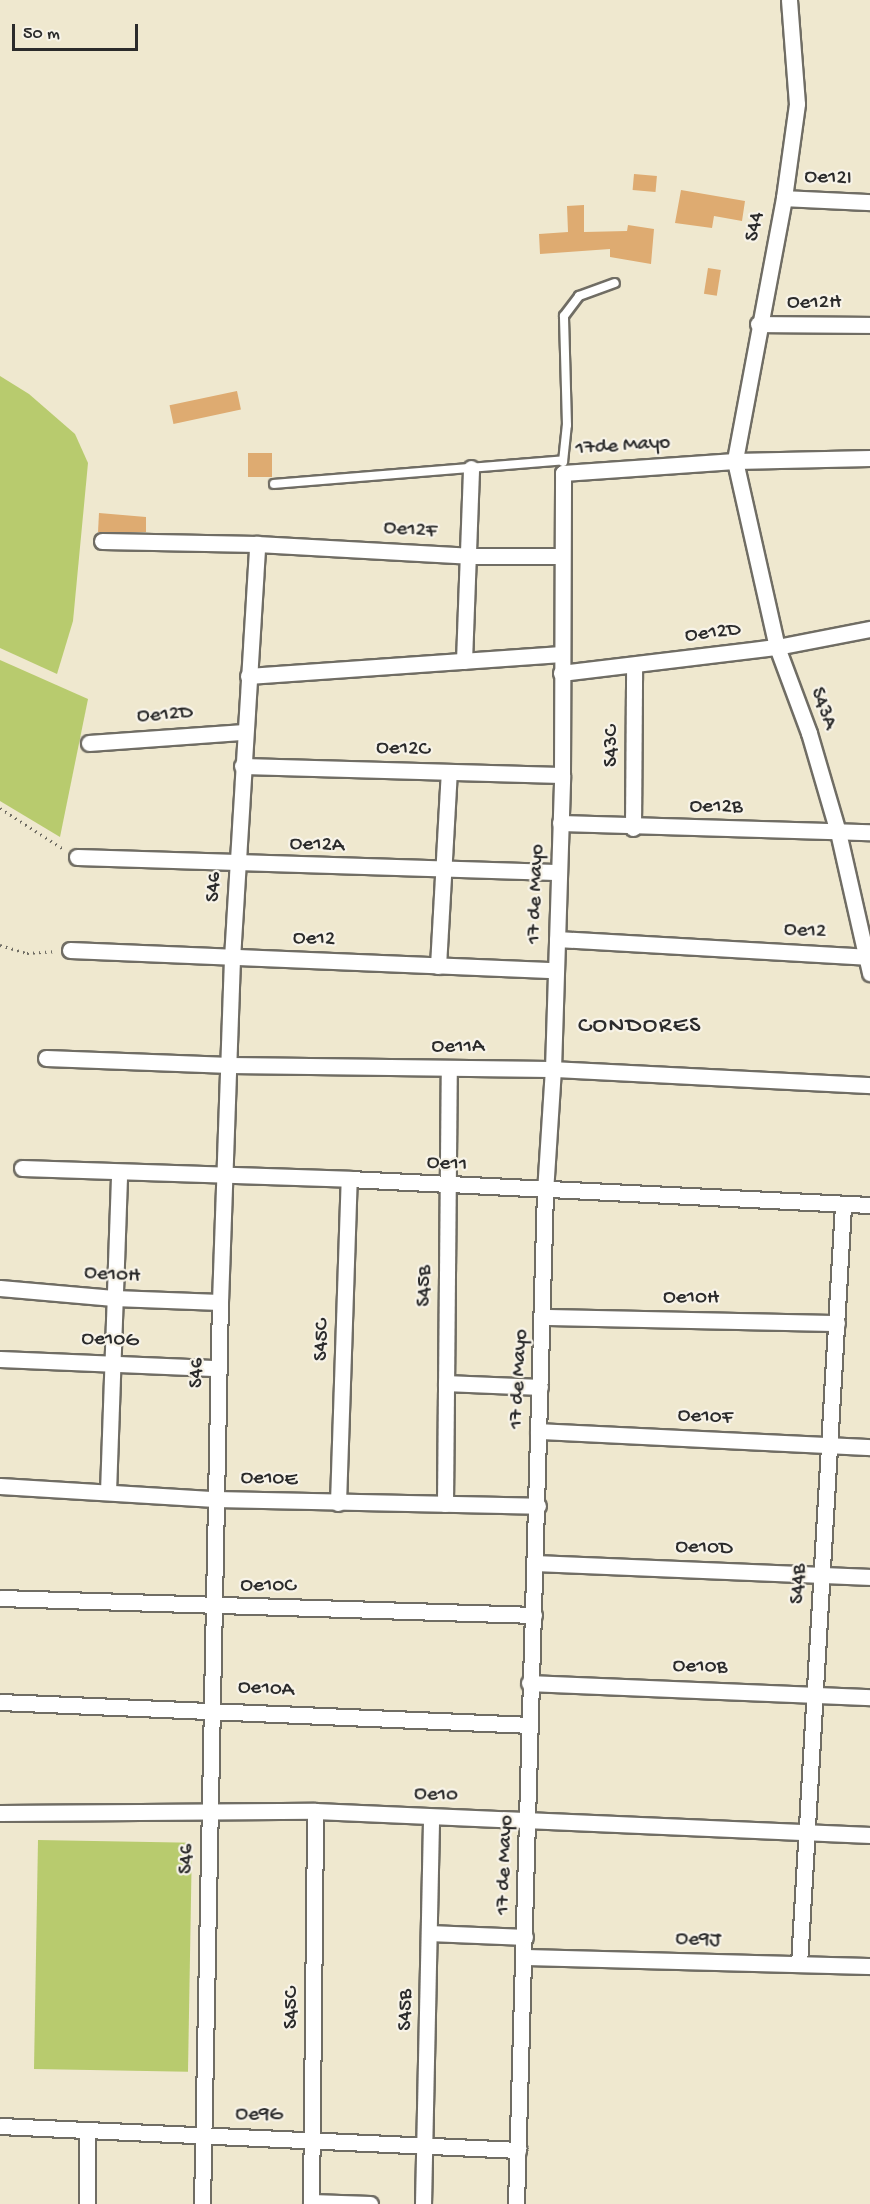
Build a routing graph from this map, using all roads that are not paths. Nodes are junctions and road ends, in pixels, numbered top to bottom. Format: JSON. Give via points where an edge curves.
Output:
{"nodes":[{"id":1,"x":789,"y":0,"type":"edge"},
{"id":2,"x":784,"y":198,"type":"junction"},
{"id":3,"x":870,"y":202,"type":"edge"},
{"id":4,"x":615,"y":283,"type":"dead end"},
{"id":5,"x":758,"y":324,"type":"junction"},
{"id":6,"x":870,"y":325,"type":"edge"},
{"id":7,"x":870,"y":458,"type":"edge"},
{"id":8,"x":735,"y":461,"type":"junction"},
{"id":9,"x":563,"y":466,"type":"junction"},
{"id":10,"x":471,"y":468,"type":"junction"},
{"id":11,"x":274,"y":484,"type":"dead end"},
{"id":12,"x":102,"y":541,"type":"dead end"},
{"id":13,"x":257,"y":544,"type":"junction"},
{"id":14,"x":469,"y":556,"type":"junction"},
{"id":15,"x":561,"y":556,"type":"junction"},
{"id":16,"x":870,"y":629,"type":"edge"},
{"id":17,"x":777,"y":647,"type":"junction"},
{"id":18,"x":561,"y":654,"type":"junction"},
{"id":19,"x":464,"y":661,"type":"junction"},
{"id":20,"x":634,"y":665,"type":"junction"},
{"id":21,"x":561,"y":673,"type":"junction"},
{"id":22,"x":248,"y":676,"type":"junction"},
{"id":23,"x":244,"y":732,"type":"junction"},
{"id":24,"x":89,"y":743,"type":"dead end"},
{"id":25,"x":242,"y":766,"type":"junction"},
{"id":26,"x":449,"y":772,"type":"junction"},
{"id":27,"x":562,"y":775,"type":"junction"},
{"id":28,"x":560,"y":823,"type":"junction"},
{"id":29,"x":633,"y":828,"type":"junction"},
{"id":30,"x":838,"y":832,"type":"junction"},
{"id":31,"x":870,"y":832,"type":"edge"},
{"id":32,"x":77,"y":857,"type":"road end"},
{"id":33,"x":237,"y":864,"type":"junction"},
{"id":34,"x":441,"y":871,"type":"junction"},
{"id":35,"x":556,"y":872,"type":"junction"},
{"id":36,"x":557,"y":939,"type":"junction"},
{"id":37,"x":70,"y":950,"type":"road end"},
{"id":38,"x":232,"y":957,"type":"junction"},
{"id":39,"x":867,"y":957,"type":"edge"},
{"id":40,"x":438,"y":966,"type":"junction"},
{"id":41,"x":555,"y":970,"type":"junction"},
{"id":42,"x":870,"y":973,"type":"edge"},
{"id":43,"x":46,"y":1058,"type":"dead end"},
{"id":44,"x":230,"y":1065,"type":"junction"},
{"id":45,"x":449,"y":1069,"type":"junction"},
{"id":46,"x":553,"y":1069,"type":"junction"},
{"id":47,"x":870,"y":1085,"type":"edge"},
{"id":48,"x":22,"y":1168,"type":"dead end"},
{"id":49,"x":119,"y":1173,"type":"junction"},
{"id":50,"x":225,"y":1174,"type":"junction"},
{"id":51,"x":349,"y":1179,"type":"junction"},
{"id":52,"x":448,"y":1186,"type":"junction"},
{"id":53,"x":545,"y":1192,"type":"junction"},
{"id":54,"x":843,"y":1205,"type":"junction"},
{"id":55,"x":870,"y":1205,"type":"edge"},
{"id":56,"x":0,"y":1288,"type":"edge"},
{"id":57,"x":114,"y":1299,"type":"junction"},
{"id":58,"x":220,"y":1302,"type":"junction"},
{"id":59,"x":544,"y":1317,"type":"junction"},
{"id":60,"x":837,"y":1323,"type":"junction"},
{"id":61,"x":0,"y":1359,"type":"edge"},
{"id":62,"x":114,"y":1362,"type":"junction"},
{"id":63,"x":219,"y":1368,"type":"junction"},
{"id":64,"x":446,"y":1383,"type":"junction"},
{"id":65,"x":540,"y":1387,"type":"junction"},
{"id":66,"x":537,"y":1431,"type":"junction"},
{"id":67,"x":829,"y":1444,"type":"junction"},
{"id":68,"x":870,"y":1447,"type":"edge"},
{"id":69,"x":0,"y":1486,"type":"edge"},
{"id":70,"x":108,"y":1492,"type":"junction"},
{"id":71,"x":215,"y":1499,"type":"junction"},
{"id":72,"x":338,"y":1503,"type":"junction"},
{"id":73,"x":445,"y":1504,"type":"junction"},
{"id":74,"x":538,"y":1506,"type":"junction"},
{"id":75,"x":536,"y":1563,"type":"junction"},
{"id":76,"x":822,"y":1575,"type":"junction"},
{"id":77,"x":870,"y":1577,"type":"edge"},
{"id":78,"x":0,"y":1598,"type":"edge"},
{"id":79,"x":212,"y":1607,"type":"junction"},
{"id":80,"x":534,"y":1615,"type":"junction"},
{"id":81,"x":529,"y":1683,"type":"junction"},
{"id":82,"x":815,"y":1693,"type":"junction"},
{"id":83,"x":870,"y":1696,"type":"edge"},
{"id":84,"x":0,"y":1702,"type":"edge"},
{"id":85,"x":211,"y":1708,"type":"junction"},
{"id":86,"x":531,"y":1725,"type":"junction"},
{"id":87,"x":210,"y":1810,"type":"junction"},
{"id":88,"x":315,"y":1811,"type":"junction"},
{"id":89,"x":0,"y":1813,"type":"edge"},
{"id":90,"x":431,"y":1817,"type":"junction"},
{"id":91,"x":528,"y":1820,"type":"junction"},
{"id":92,"x":808,"y":1833,"type":"junction"},
{"id":93,"x":870,"y":1835,"type":"edge"},
{"id":94,"x":430,"y":1933,"type":"junction"},
{"id":95,"x":525,"y":1936,"type":"junction"},
{"id":96,"x":524,"y":1957,"type":"junction"},
{"id":97,"x":799,"y":1964,"type":"junction"},
{"id":98,"x":870,"y":1966,"type":"edge"},
{"id":99,"x":0,"y":2126,"type":"edge"},
{"id":100,"x":87,"y":2131,"type":"junction"},
{"id":101,"x":202,"y":2137,"type":"junction"},
{"id":102,"x":313,"y":2138,"type":"junction"},
{"id":103,"x":426,"y":2144,"type":"junction"},
{"id":104,"x":518,"y":2150,"type":"junction"},
{"id":105,"x":311,"y":2203,"type":"edge"},
{"id":106,"x":87,"y":2204,"type":"edge"},
{"id":107,"x":202,"y":2204,"type":"edge"},
{"id":108,"x":370,"y":2204,"type":"edge"},
{"id":109,"x":423,"y":2204,"type":"edge"},
{"id":110,"x":516,"y":2204,"type":"edge"}],
"edges":[{"from":1,"to":2,"type":"street","name":"S44","via":[[796,104]]},
{"from":2,"to":3,"type":"street","name":"Oe12I"},
{"from":2,"to":5,"type":"street","name":"S44"},
{"from":4,"to":9,"type":"lane","via":[[579,296],[564,316],[567,425]]},
{"from":5,"to":6,"type":"street","name":"Oe12H"},
{"from":5,"to":8,"type":"street","name":"S44"},
{"from":7,"to":8,"type":"street"},
{"from":8,"to":9,"type":"street","name":"17de Mayo"},
{"from":8,"to":17,"type":"street","name":"S43A"},
{"from":9,"to":10,"type":"lane"},
{"from":9,"to":15,"type":"street","name":"17de Mayo"},
{"from":10,"to":11,"type":"lane"},
{"from":10,"to":14,"type":"street"},
{"from":12,"to":13,"type":"street","name":"Oe12F"},
{"from":13,"to":14,"type":"street","name":"Oe12F"},
{"from":13,"to":22,"type":"street","name":"S46"},
{"from":14,"to":15,"type":"street","name":"Oe12F"},
{"from":14,"to":19,"type":"street"},
{"from":15,"to":18,"type":"street","name":"17 de Mayo"},
{"from":16,"to":17,"type":"street","name":"Oe12D"},
{"from":17,"to":20,"type":"street","name":"Oe12D"},
{"from":17,"to":30,"type":"street","name":"S43A","via":[[809,733]]},
{"from":18,"to":19,"type":"street"},
{"from":18,"to":21,"type":"street","name":"17 de Mayo"},
{"from":19,"to":22,"type":"street"},
{"from":20,"to":21,"type":"street","name":"Oe12D"},
{"from":20,"to":29,"type":"street","name":"S43C"},
{"from":21,"to":27,"type":"street","name":"17 de Mayo"},
{"from":22,"to":23,"type":"street","name":"S46"},
{"from":23,"to":24,"type":"street","name":"Oe12D"},
{"from":23,"to":25,"type":"street","name":"S46"},
{"from":25,"to":26,"type":"street","name":"Oe12C"},
{"from":25,"to":33,"type":"street","name":"S46"},
{"from":26,"to":27,"type":"street","name":"Oe12C"},
{"from":26,"to":34,"type":"street"},
{"from":27,"to":28,"type":"street","name":"17 de Mayo"},
{"from":28,"to":29,"type":"street","name":"Oe12B"},
{"from":28,"to":35,"type":"street","name":"17 de Mayo"},
{"from":29,"to":30,"type":"street","name":"Oe12B"},
{"from":30,"to":31,"type":"street","name":"Oe12B"},
{"from":30,"to":39,"type":"street","name":"S43A"},
{"from":32,"to":33,"type":"street","name":"Oe12A"},
{"from":33,"to":34,"type":"street","name":"Oe12A"},
{"from":33,"to":38,"type":"street","name":"S46"},
{"from":34,"to":35,"type":"street","name":"Oe12A"},
{"from":34,"to":40,"type":"street"},
{"from":35,"to":36,"type":"street","name":"17 de Mayo"},
{"from":36,"to":39,"type":"street","name":"Oe12"},
{"from":36,"to":41,"type":"street","name":"17 de Mayo"},
{"from":37,"to":38,"type":"street","name":"Oe12"},
{"from":38,"to":40,"type":"street","name":"Oe12"},
{"from":38,"to":44,"type":"street","name":"S46"},
{"from":39,"to":42,"type":"street","name":"S43A"},
{"from":40,"to":41,"type":"street","name":"Oe12"},
{"from":41,"to":46,"type":"street","name":"17 de Mayo"},
{"from":43,"to":44,"type":"street","name":"Oe11A"},
{"from":44,"to":45,"type":"street","name":"Oe11A"},
{"from":44,"to":50,"type":"street","name":"S46"},
{"from":45,"to":46,"type":"street","name":"Oe11A"},
{"from":45,"to":52,"type":"street","name":"S45B"},
{"from":46,"to":47,"type":"street","name":"Oe11A"},
{"from":46,"to":53,"type":"street","name":"17 de Mayo"},
{"from":48,"to":49,"type":"street","name":"Oe11"},
{"from":49,"to":50,"type":"street","name":"Oe11"},
{"from":49,"to":57,"type":"street"},
{"from":50,"to":51,"type":"street","name":"Oe11"},
{"from":50,"to":58,"type":"street","name":"S46"},
{"from":51,"to":52,"type":"street","name":"Oe11"},
{"from":51,"to":72,"type":"street","name":"S45C"},
{"from":52,"to":53,"type":"street","name":"Oe11"},
{"from":52,"to":64,"type":"street","name":"S45B"},
{"from":53,"to":54,"type":"street","name":"Oe11"},
{"from":53,"to":59,"type":"street","name":"17 de Mayo"},
{"from":54,"to":55,"type":"street","name":"Oe11"},
{"from":54,"to":60,"type":"street","name":"S44B"},
{"from":56,"to":57,"type":"street","name":"Oe10H"},
{"from":57,"to":58,"type":"street","name":"Oe10H"},
{"from":57,"to":62,"type":"street"},
{"from":58,"to":63,"type":"street","name":"S46"},
{"from":59,"to":60,"type":"street","name":"Oe10H"},
{"from":59,"to":65,"type":"street","name":"17 de Mayo"},
{"from":60,"to":67,"type":"street","name":"S44B"},
{"from":61,"to":62,"type":"street","name":"Oe10G"},
{"from":62,"to":63,"type":"street","name":"Oe10G"},
{"from":62,"to":70,"type":"street"},
{"from":63,"to":71,"type":"street","name":"S46"},
{"from":64,"to":65,"type":"street"},
{"from":64,"to":73,"type":"street","name":"S45B"},
{"from":65,"to":66,"type":"street","name":"17 de Mayo"},
{"from":66,"to":67,"type":"street","name":"Oe10F"},
{"from":66,"to":74,"type":"street","name":"17 de Mayo"},
{"from":67,"to":68,"type":"street","name":"Oe10F"},
{"from":67,"to":76,"type":"street","name":"S44B"},
{"from":69,"to":70,"type":"street","name":"Oe10E"},
{"from":70,"to":71,"type":"street","name":"Oe10E"},
{"from":71,"to":72,"type":"street","name":"Oe10E"},
{"from":71,"to":79,"type":"street","name":"S46"},
{"from":72,"to":73,"type":"street","name":"Oe10E"},
{"from":73,"to":74,"type":"street","name":"Oe10E"},
{"from":74,"to":75,"type":"street","name":"17 de Mayo"},
{"from":75,"to":76,"type":"street","name":"Oe10D"},
{"from":75,"to":80,"type":"street","name":"17 de Mayo"},
{"from":76,"to":77,"type":"street","name":"Oe10D"},
{"from":76,"to":82,"type":"street","name":"S44B"},
{"from":78,"to":79,"type":"street","name":"Oe10C"},
{"from":79,"to":80,"type":"street","name":"Oe10C"},
{"from":79,"to":85,"type":"street","name":"S46"},
{"from":80,"to":81,"type":"street","name":"17 de Mayo"},
{"from":81,"to":82,"type":"street","name":"Oe10B"},
{"from":81,"to":86,"type":"street","name":"17 de Mayo"},
{"from":82,"to":83,"type":"street","name":"Oe10B"},
{"from":82,"to":92,"type":"street","name":"S44B"},
{"from":84,"to":85,"type":"street","name":"Oe10A"},
{"from":85,"to":86,"type":"street","name":"Oe10A"},
{"from":85,"to":87,"type":"street","name":"S46"},
{"from":86,"to":91,"type":"street","name":"17 de Mayo"},
{"from":87,"to":88,"type":"street","name":"Oe10"},
{"from":87,"to":89,"type":"street","name":"Oe10"},
{"from":87,"to":101,"type":"street","name":"S46"},
{"from":88,"to":90,"type":"street","name":"Oe10"},
{"from":88,"to":102,"type":"street","name":"S45C"},
{"from":90,"to":91,"type":"street","name":"Oe10"},
{"from":90,"to":94,"type":"street","name":"S45B"},
{"from":91,"to":92,"type":"street","name":"Oe10"},
{"from":91,"to":95,"type":"street","name":"17 de Mayo"},
{"from":92,"to":93,"type":"street","name":"Oe10"},
{"from":92,"to":97,"type":"street","name":"S44B"},
{"from":94,"to":95,"type":"street"},
{"from":94,"to":103,"type":"street","name":"S45B"},
{"from":95,"to":96,"type":"street","name":"17 de Mayo"},
{"from":96,"to":97,"type":"street","name":"Oe9J"},
{"from":96,"to":104,"type":"street","name":"17 de Mayo"},
{"from":97,"to":98,"type":"street","name":"Oe9J"},
{"from":99,"to":100,"type":"street","name":"Oe9G"},
{"from":100,"to":101,"type":"street","name":"Oe9G"},
{"from":100,"to":106,"type":"street"},
{"from":101,"to":102,"type":"street","name":"Oe9G"},
{"from":101,"to":107,"type":"street","name":"S46"},
{"from":102,"to":103,"type":"street","name":"Oe9G"},
{"from":102,"to":105,"type":"street","name":"S45C"},
{"from":103,"to":104,"type":"street","name":"Oe9G"},
{"from":103,"to":109,"type":"street","name":"S45B"},
{"from":104,"to":110,"type":"street","name":"17 de Mayo"},
{"from":105,"to":108,"type":"street"}]}
